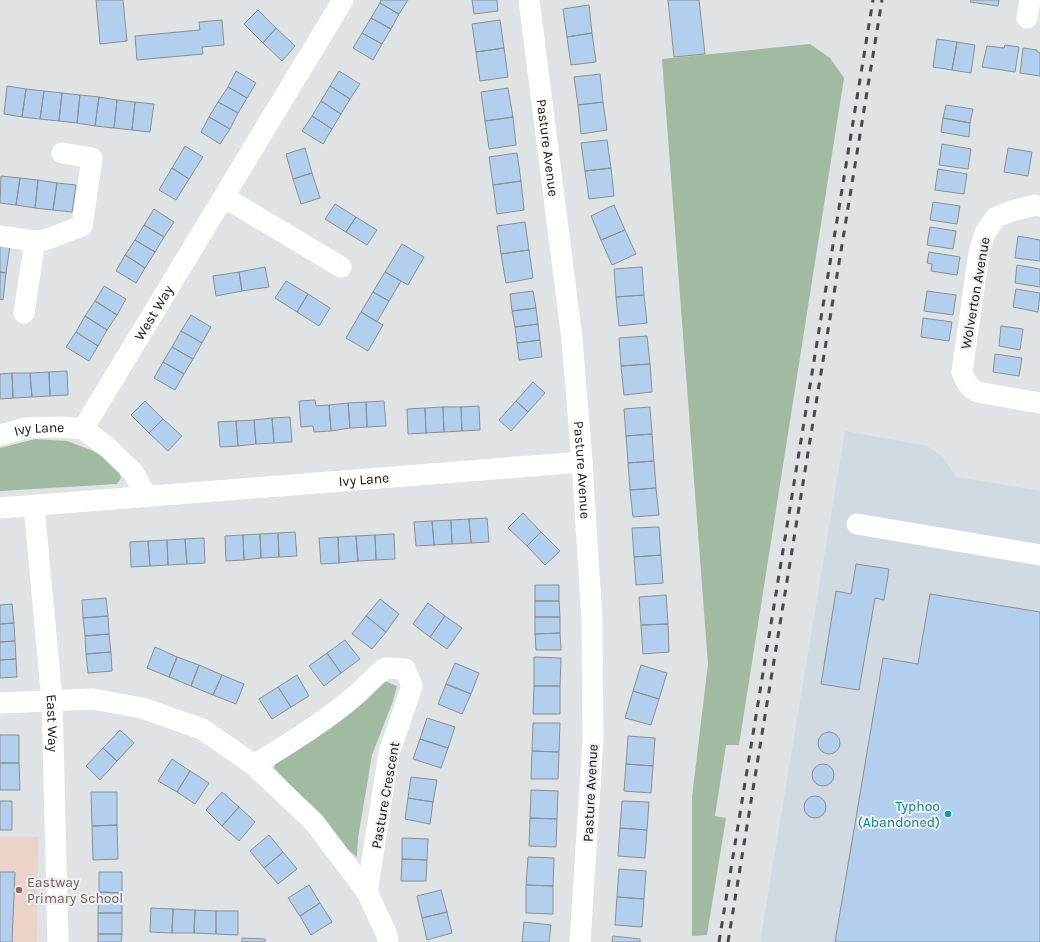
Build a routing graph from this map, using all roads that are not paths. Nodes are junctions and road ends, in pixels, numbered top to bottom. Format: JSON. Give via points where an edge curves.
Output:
{"nodes":[{"id":1,"x":343,"y":0,"type":"edge"},
{"id":2,"x":529,"y":0,"type":"edge"},
{"id":3,"x":62,"y":153,"type":"dead end"},
{"id":4,"x":224,"y":197,"type":"junction"},
{"id":5,"x":1040,"y":206,"type":"edge"},
{"id":6,"x":0,"y":236,"type":"edge"},
{"id":7,"x":34,"y":241,"type":"junction"},
{"id":8,"x":341,"y":267,"type":"dead end"},
{"id":9,"x":24,"y":313,"type":"dead end"},
{"id":10,"x":1040,"y":403,"type":"edge"},
{"id":11,"x":83,"y":429,"type":"junction"},
{"id":12,"x":0,"y":435,"type":"edge"},
{"id":13,"x":582,"y":462,"type":"junction"},
{"id":14,"x":146,"y":495,"type":"junction"},
{"id":15,"x":34,"y":506,"type":"junction"},
{"id":16,"x":0,"y":508,"type":"edge"},
{"id":17,"x":857,"y":524,"type":"dead end"},
{"id":18,"x":1040,"y":555,"type":"edge"},
{"id":19,"x":52,"y":700,"type":"junction"},
{"id":20,"x":0,"y":703,"type":"edge"},
{"id":21,"x":254,"y":764,"type":"junction"},
{"id":22,"x":368,"y":892,"type":"junction"},
{"id":23,"x":58,"y":942,"type":"edge"},
{"id":24,"x":388,"y":942,"type":"edge"},
{"id":25,"x":580,"y":942,"type":"edge"}],
"edges":[{"from":1,"to":4,"type":"street","name":"West Way"},
{"from":2,"to":13,"type":"street","name":"Pasture Avenue","via":[[572,339]]},
{"from":3,"to":7,"type":"street","via":[[92,158],[82,226],[45,240]]},
{"from":4,"to":8,"type":"street"},
{"from":4,"to":11,"type":"street","name":"West Way"},
{"from":5,"to":10,"type":"street","name":"Wolverton Avenue","via":[[1035,205],[996,217],[985,233],[979,254],[962,372],[965,381],[977,392]]},
{"from":6,"to":7,"type":"street"},
{"from":7,"to":9,"type":"street"},
{"from":11,"to":12,"type":"street","name":"Ivy Lane","via":[[26,428]]},
{"from":11,"to":14,"type":"street","name":"Ivy Lane","via":[[106,446],[133,472]]},
{"from":13,"to":14,"type":"street","name":"Ivy Lane"},
{"from":13,"to":25,"type":"street","name":"Pasture Avenue","via":[[592,620],[593,740]]},
{"from":14,"to":15,"type":"street","name":"Ivy Lane"},
{"from":15,"to":16,"type":"street","name":"Ivy Lane"},
{"from":15,"to":19,"type":"street","name":"East Way"},
{"from":17,"to":18,"type":"street"},
{"from":19,"to":20,"type":"street"},
{"from":19,"to":21,"type":"street","via":[[93,699],[142,708],[202,729]]},
{"from":19,"to":23,"type":"street","name":"East Way"},
{"from":21,"to":22,"type":"street","via":[[314,822]]},
{"from":21,"to":22,"type":"street","name":"Pasture Crescent","via":[[301,736],[356,695],[385,668],[405,669],[412,686],[389,753]]},
{"from":22,"to":24,"type":"street"}]}
